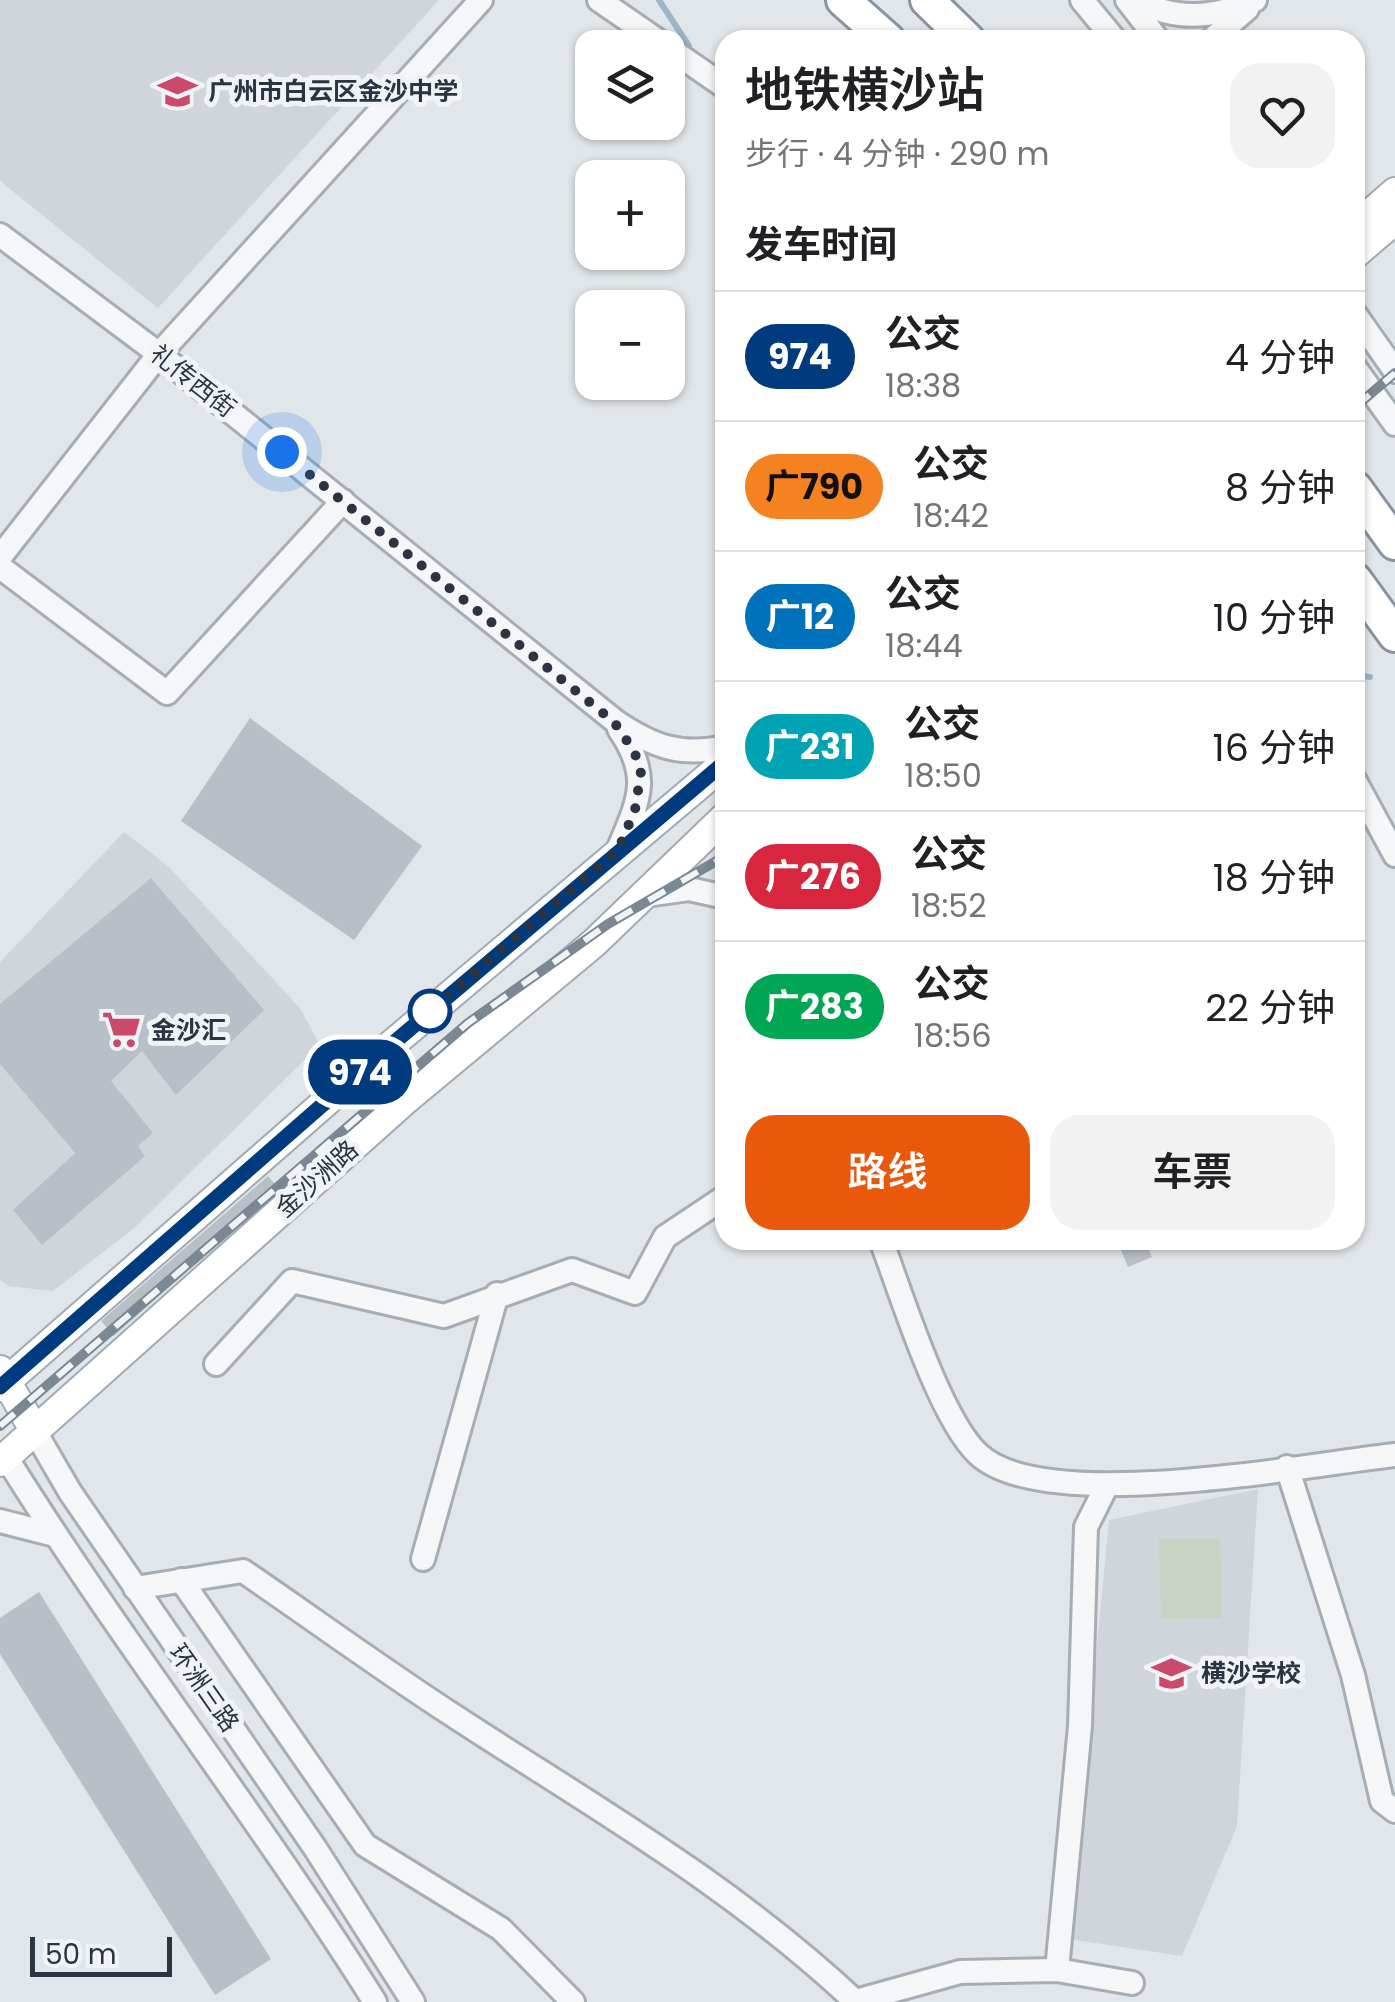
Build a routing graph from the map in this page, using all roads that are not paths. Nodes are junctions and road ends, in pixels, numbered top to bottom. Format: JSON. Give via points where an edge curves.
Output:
{"nodes":[{"id":1,"x":481,"y":0,"type":"edge"},
{"id":2,"x":599,"y":0,"type":"edge"},
{"id":3,"x":846,"y":0,"type":"edge"},
{"id":4,"x":927,"y":0,"type":"edge"},
{"id":5,"x":1082,"y":0,"type":"edge"},
{"id":6,"x":1127,"y":0,"type":"edge"},
{"id":7,"x":1136,"y":0,"type":"edge"},
{"id":8,"x":1256,"y":0,"type":"edge"},
{"id":9,"x":879,"y":30,"type":"edge"},
{"id":10,"x":958,"y":30,"type":"edge"},
{"id":11,"x":1108,"y":30,"type":"edge"},
{"id":12,"x":1150,"y":30,"type":"edge"},
{"id":13,"x":1222,"y":30,"type":"edge"},
{"id":14,"x":715,"y":80,"type":"edge"},
{"id":15,"x":1395,"y":192,"type":"edge"},
{"id":16,"x":1365,"y":218,"type":"edge"},
{"id":17,"x":1395,"y":220,"type":"edge"},
{"id":18,"x":0,"y":235,"type":"edge"},
{"id":19,"x":1365,"y":246,"type":"edge"},
{"id":20,"x":1365,"y":328,"type":"edge"},
{"id":21,"x":159,"y":354,"type":"junction"},
{"id":22,"x":1395,"y":371,"type":"edge"},
{"id":23,"x":1365,"y":382,"type":"edge"},
{"id":24,"x":1395,"y":424,"type":"edge"},
{"id":25,"x":344,"y":500,"type":"junction"},
{"id":26,"x":1365,"y":502,"type":"edge"},
{"id":27,"x":1395,"y":544,"type":"edge"},
{"id":28,"x":0,"y":557,"type":"edge"},
{"id":29,"x":0,"y":566,"type":"edge"},
{"id":30,"x":1365,"y":594,"type":"edge"},
{"id":31,"x":1395,"y":635,"type":"edge"},
{"id":32,"x":614,"y":722,"type":"junction"},
{"id":33,"x":715,"y":751,"type":"edge"},
{"id":34,"x":715,"y":770,"type":"edge"},
{"id":35,"x":1365,"y":800,"type":"edge"},
{"id":36,"x":715,"y":827,"type":"edge"},
{"id":37,"x":618,"y":850,"type":"junction"},
{"id":38,"x":1395,"y":855,"type":"edge"},
{"id":39,"x":646,"y":895,"type":"junction"},
{"id":40,"x":715,"y":895,"type":"edge"},
{"id":41,"x":715,"y":1204,"type":"edge"},
{"id":42,"x":885,"y":1250,"type":"edge"},
{"id":43,"x":497,"y":1294,"type":"junction"},
{"id":44,"x":216,"y":1364,"type":"dead end"},
{"id":45,"x":2,"y":1379,"type":"edge"},
{"id":46,"x":34,"y":1430,"type":"junction"},
{"id":47,"x":2,"y":1455,"type":"edge"},
{"id":48,"x":1395,"y":1455,"type":"edge"},
{"id":49,"x":1287,"y":1467,"type":"junction"},
{"id":50,"x":1106,"y":1487,"type":"junction"},
{"id":51,"x":0,"y":1521,"type":"edge"},
{"id":52,"x":55,"y":1535,"type":"junction"},
{"id":53,"x":422,"y":1559,"type":"dead end"},
{"id":54,"x":181,"y":1580,"type":"junction"},
{"id":55,"x":135,"y":1588,"type":"junction"},
{"id":56,"x":1395,"y":1812,"type":"edge"},
{"id":57,"x":1056,"y":1970,"type":"junction"},
{"id":58,"x":1132,"y":1983,"type":"dead end"},
{"id":59,"x":864,"y":2000,"type":"edge"},
{"id":60,"x":375,"y":2002,"type":"edge"},
{"id":61,"x":413,"y":2002,"type":"edge"},
{"id":62,"x":573,"y":2002,"type":"edge"}],
"edges":[{"from":1,"to":21,"type":"street"},
{"from":2,"to":14,"type":"street"},
{"from":3,"to":9,"type":"highway"},
{"from":4,"to":10,"type":"highway"},
{"from":5,"to":11,"type":"street"},
{"from":6,"to":12,"type":"street"},
{"from":7,"to":8,"type":"street","via":[[1195,16]]},
{"from":8,"to":13,"type":"street"},
{"from":15,"to":16,"type":"main road"},
{"from":17,"to":19,"type":"main road"},
{"from":18,"to":21,"type":"street","name":"礼传西街"},
{"from":20,"to":22,"type":"street"},
{"from":21,"to":25,"type":"street","name":"礼传西街"},
{"from":21,"to":28,"type":"street"},
{"from":23,"to":24,"type":"street"},
{"from":25,"to":29,"type":"street","via":[[168,693]]},
{"from":25,"to":32,"type":"street","name":"礼传西街"},
{"from":26,"to":27,"type":"highway"},
{"from":30,"to":31,"type":"highway"},
{"from":32,"to":33,"type":"street","via":[[669,750]]},
{"from":32,"to":37,"type":"street","via":[[641,771],[635,810]]},
{"from":34,"to":37,"type":"main road","name":"金沙洲路"},
{"from":35,"to":38,"type":"street"},
{"from":36,"to":39,"type":"main road","name":"金沙洲路"},
{"from":37,"to":45,"type":"main road","name":"金沙洲路"},
{"from":39,"to":40,"type":"street","via":[[689,890]]},
{"from":39,"to":46,"type":"main road","name":"金沙洲路"},
{"from":41,"to":43,"type":"street","via":[[665,1237],[635,1292],[572,1270]]},
{"from":42,"to":50,"type":"street","via":[[950,1412],[978,1454],[1054,1485]]},
{"from":43,"to":44,"type":"street","via":[[444,1316],[292,1281]]},
{"from":43,"to":53,"type":"street"},
{"from":45,"to":46,"type":"main road","name":"环洲三路"},
{"from":46,"to":47,"type":"main road","name":"金沙洲路"},
{"from":46,"to":55,"type":"street","name":"环洲三路"},
{"from":47,"to":52,"type":"street","name":"环洲三路"},
{"from":48,"to":49,"type":"street"},
{"from":49,"to":50,"type":"street"},
{"from":49,"to":56,"type":"street","via":[[1353,1675],[1382,1800]]},
{"from":50,"to":57,"type":"street","via":[[1086,1526],[1080,1726]]},
{"from":51,"to":52,"type":"street"},
{"from":52,"to":60,"type":"street","name":"环洲三路"},
{"from":54,"to":55,"type":"street"},
{"from":54,"to":59,"type":"street","via":[[243,1571],[450,1714],[664,1847]]},
{"from":54,"to":62,"type":"street","via":[[365,1845],[501,1930]]},
{"from":55,"to":61,"type":"street","name":"环洲三路"},
{"from":57,"to":58,"type":"street"},
{"from":57,"to":59,"type":"street","via":[[960,1972]]}]}
